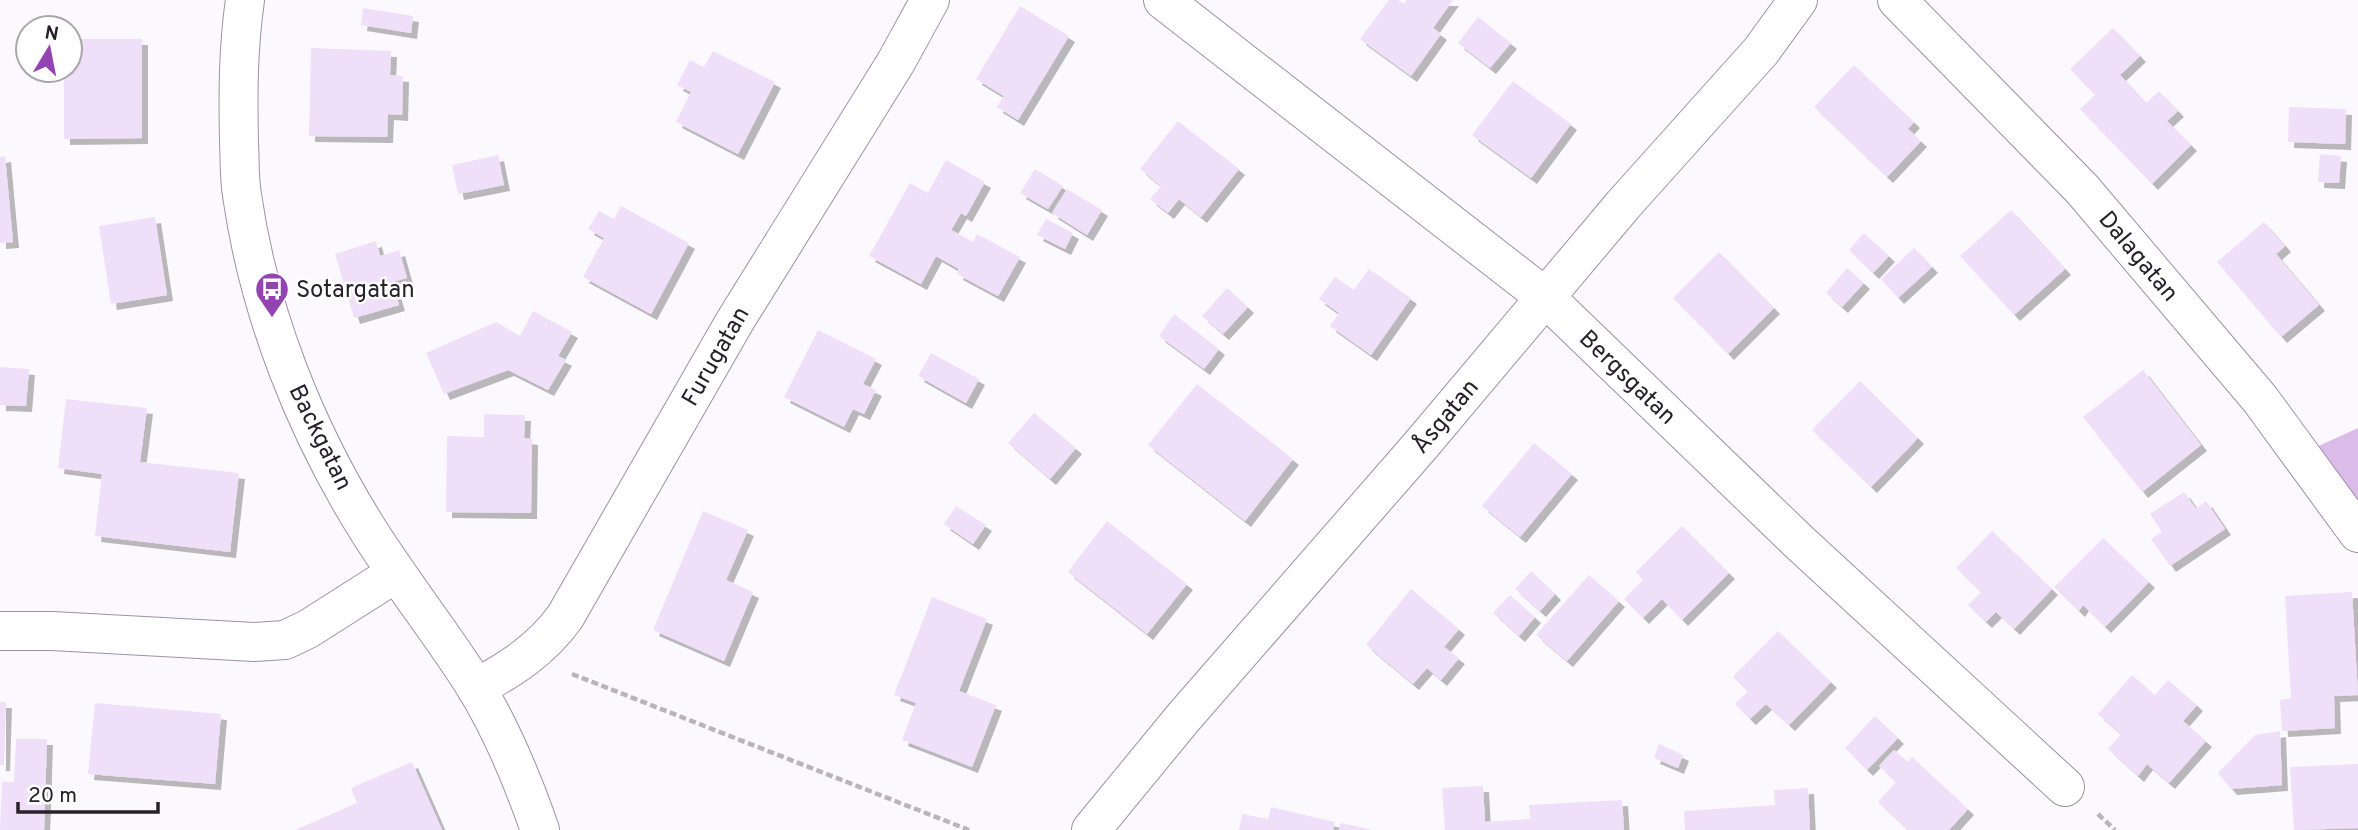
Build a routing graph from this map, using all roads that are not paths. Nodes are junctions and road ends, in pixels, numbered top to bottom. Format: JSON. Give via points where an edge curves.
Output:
{"nodes":[{"id":1,"x":245,"y":0,"type":"edge"},
{"id":2,"x":930,"y":0,"type":"edge"},
{"id":3,"x":1163,"y":0,"type":"edge"},
{"id":4,"x":1798,"y":0,"type":"edge"},
{"id":5,"x":1897,"y":0,"type":"edge"},
{"id":6,"x":1545,"y":297,"type":"junction"},
{"id":7,"x":2358,"y":533,"type":"edge"},
{"id":8,"x":396,"y":573,"type":"junction"},
{"id":9,"x":0,"y":631,"type":"edge"},
{"id":10,"x":476,"y":688,"type":"junction"},
{"id":11,"x":2066,"y":787,"type":"dead end"},
{"id":12,"x":540,"y":830,"type":"edge"},
{"id":13,"x":1091,"y":830,"type":"edge"}],
"edges":[{"from":1,"to":8,"type":"street","name":"Backgatan","via":[[237,86],[242,193],[255,265],[282,354],[321,446]]},
{"from":2,"to":10,"type":"street","name":"Furugatan","via":[[734,321],[565,617],[532,653]]},
{"from":3,"to":6,"type":"street","name":"Bergsgatan"},
{"from":4,"to":6,"type":"street","name":"Åsgatan","via":[[1760,51]]},
{"from":5,"to":7,"type":"street","name":"Dalagatan","via":[[2082,189],[2260,398]]},
{"from":6,"to":11,"type":"street","name":"Bergsgatan","via":[[1798,541]]},
{"from":6,"to":13,"type":"street","name":"Åsgatan"},
{"from":8,"to":9,"type":"street","via":[[285,640]]},
{"from":8,"to":10,"type":"street","name":"Backgatan"},
{"from":10,"to":12,"type":"street","name":"Backgatan"}]}
